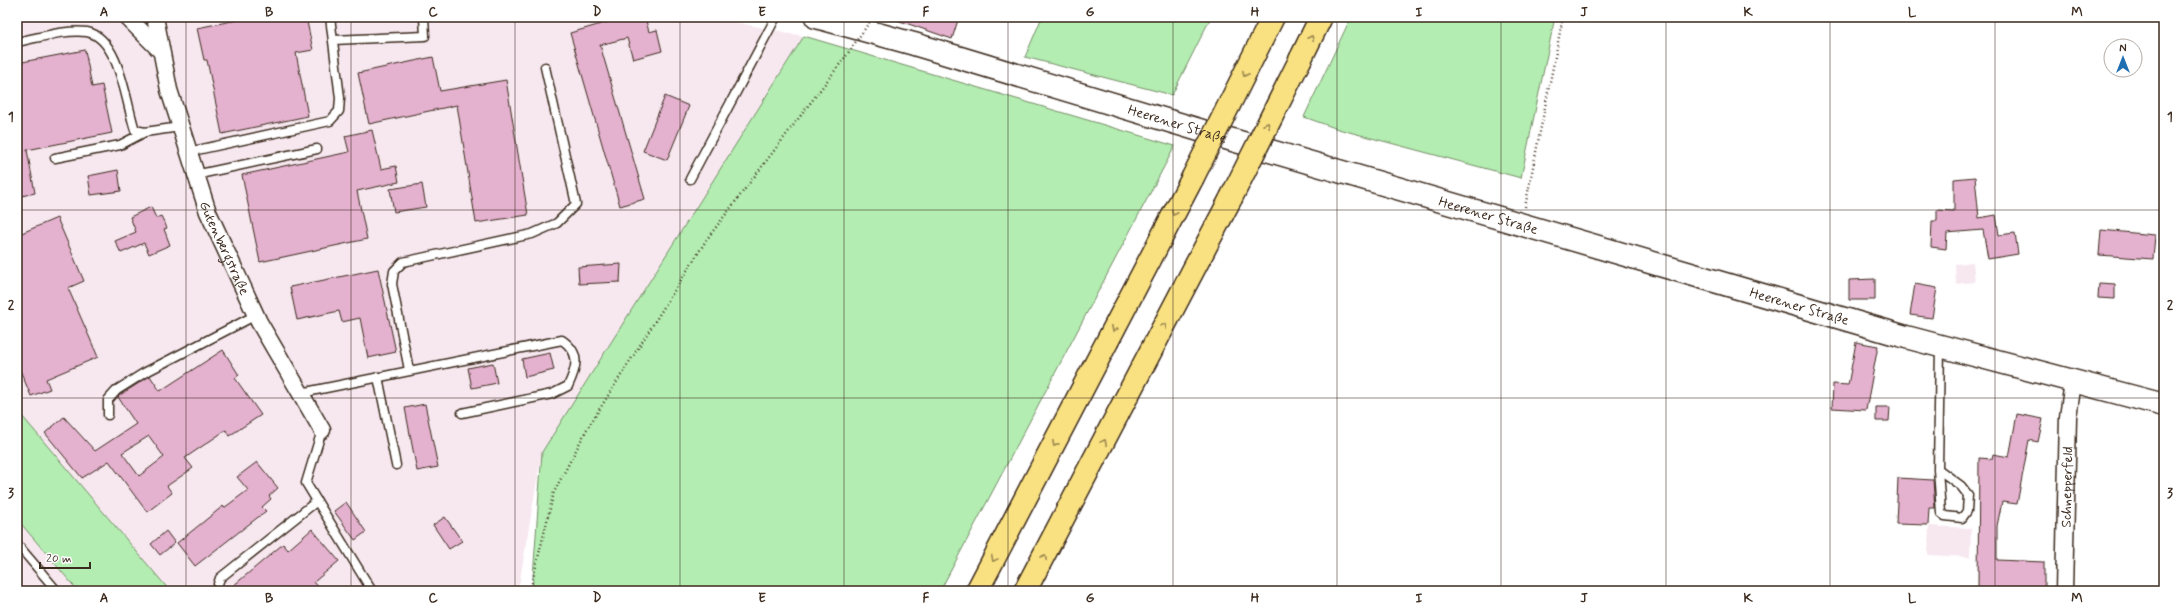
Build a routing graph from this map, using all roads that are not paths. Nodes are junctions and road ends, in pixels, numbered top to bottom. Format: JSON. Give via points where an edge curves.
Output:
{"nodes":[{"id":1,"x":127,"y":17,"type":"edge"},
{"id":2,"x":155,"y":17,"type":"edge"},
{"id":3,"x":330,"y":17,"type":"edge"},
{"id":4,"x":424,"y":17,"type":"edge"},
{"id":5,"x":776,"y":17,"type":"edge"},
{"id":6,"x":816,"y":17,"type":"edge"},
{"id":7,"x":1273,"y":17,"type":"edge"},
{"id":8,"x":1321,"y":17,"type":"edge"},
{"id":9,"x":333,"y":40,"type":"junction"},
{"id":10,"x":17,"y":42,"type":"edge"},
{"id":11,"x":160,"y":51,"type":"junction"},
{"id":12,"x":545,"y":67,"type":"dead end"},
{"id":13,"x":180,"y":127,"type":"junction"},
{"id":14,"x":145,"y":132,"type":"junction"},
{"id":15,"x":317,"y":148,"type":"dead end"},
{"id":16,"x":188,"y":152,"type":"junction"},
{"id":17,"x":55,"y":158,"type":"dead end"},
{"id":18,"x":195,"y":175,"type":"junction"},
{"id":19,"x":690,"y":179,"type":"dead end"},
{"id":20,"x":256,"y":315,"type":"junction"},
{"id":21,"x":1940,"y":346,"type":"junction"},
{"id":22,"x":410,"y":370,"type":"junction"},
{"id":23,"x":378,"y":376,"type":"junction"},
{"id":24,"x":2073,"y":382,"type":"junction"},
{"id":25,"x":301,"y":393,"type":"junction"},
{"id":26,"x":2164,"y":405,"type":"edge"},
{"id":27,"x":462,"y":413,"type":"dead end"},
{"id":28,"x":108,"y":415,"type":"dead end"},
{"id":29,"x":322,"y":430,"type":"joint"},
{"id":30,"x":396,"y":465,"type":"dead end"},
{"id":31,"x":1938,"y":468,"type":"junction"},
{"id":32,"x":317,"y":501,"type":"junction"},
{"id":33,"x":17,"y":544,"type":"edge"},
{"id":34,"x":57,"y":591,"type":"edge"},
{"id":35,"x":219,"y":591,"type":"edge"},
{"id":36,"x":372,"y":591,"type":"edge"},
{"id":37,"x":977,"y":591,"type":"edge"},
{"id":38,"x":1025,"y":591,"type":"edge"},
{"id":39,"x":2064,"y":591,"type":"edge"}],
"edges":[{"from":1,"to":11,"type":"street","name":"Gutenbergstraße"},
{"from":2,"to":11,"type":"street","name":"Gutenbergstraße"},
{"from":3,"to":9,"type":"lane"},
{"from":4,"to":9,"type":"lane","via":[[425,36]]},
{"from":5,"to":19,"type":"lane"},
{"from":6,"to":21,"type":"main road","name":"Heerener Straße"},
{"from":7,"to":37,"type":"highway","one_way":true,"bridge":true,"via":[[1192,179]]},
{"from":38,"to":8,"type":"highway","one_way":true,"bridge":true,"via":[[1231,198]]},
{"from":9,"to":16,"type":"lane","via":[[340,98],[339,111],[330,121]]},
{"from":10,"to":14,"type":"lane","via":[[63,33],[88,32],[100,39],[117,62],[135,130]]},
{"from":11,"to":13,"type":"street","name":"Gutenbergstraße"},
{"from":12,"to":22,"type":"lane","via":[[576,204],[557,223],[532,234],[403,262],[394,271],[392,284]]},
{"from":13,"to":14,"type":"lane"},
{"from":13,"to":16,"type":"street","name":"Gutenbergstraße"},
{"from":14,"to":17,"type":"lane","via":[[120,146]]},
{"from":15,"to":18,"type":"lane"},
{"from":16,"to":18,"type":"street","name":"Gutenbergstraße"},
{"from":18,"to":20,"type":"street","name":"Gutenbergstraße","via":[[208,212]]},
{"from":20,"to":25,"type":"street","name":"Gutenbergstraße"},
{"from":20,"to":28,"type":"lane","via":[[144,373],[117,390],[108,400]]},
{"from":21,"to":24,"type":"main road","name":"Heerener Straße"},
{"from":21,"to":31,"type":"lane"},
{"from":22,"to":23,"type":"lane"},
{"from":22,"to":27,"type":"lane","via":[[562,340],[575,353],[576,366],[568,386],[552,394]]},
{"from":23,"to":25,"type":"lane"},
{"from":23,"to":30,"type":"lane"},
{"from":24,"to":26,"type":"main road","name":"Heerener Straße"},
{"from":24,"to":39,"type":"street","name":"Schnepperfeld","via":[[2068,418]]},
{"from":25,"to":29,"type":"street","name":"Gutenbergstraße"},
{"from":29,"to":32,"type":"lane","via":[[306,483]]},
{"from":31,"to":31,"type":"lane","via":[[1961,486],[1968,495],[1967,511],[1962,518],[1945,516],[1942,513]]},
{"from":32,"to":35,"type":"lane","via":[[220,578]]},
{"from":32,"to":36,"type":"lane"},
{"from":33,"to":34,"type":"lane"}]}
